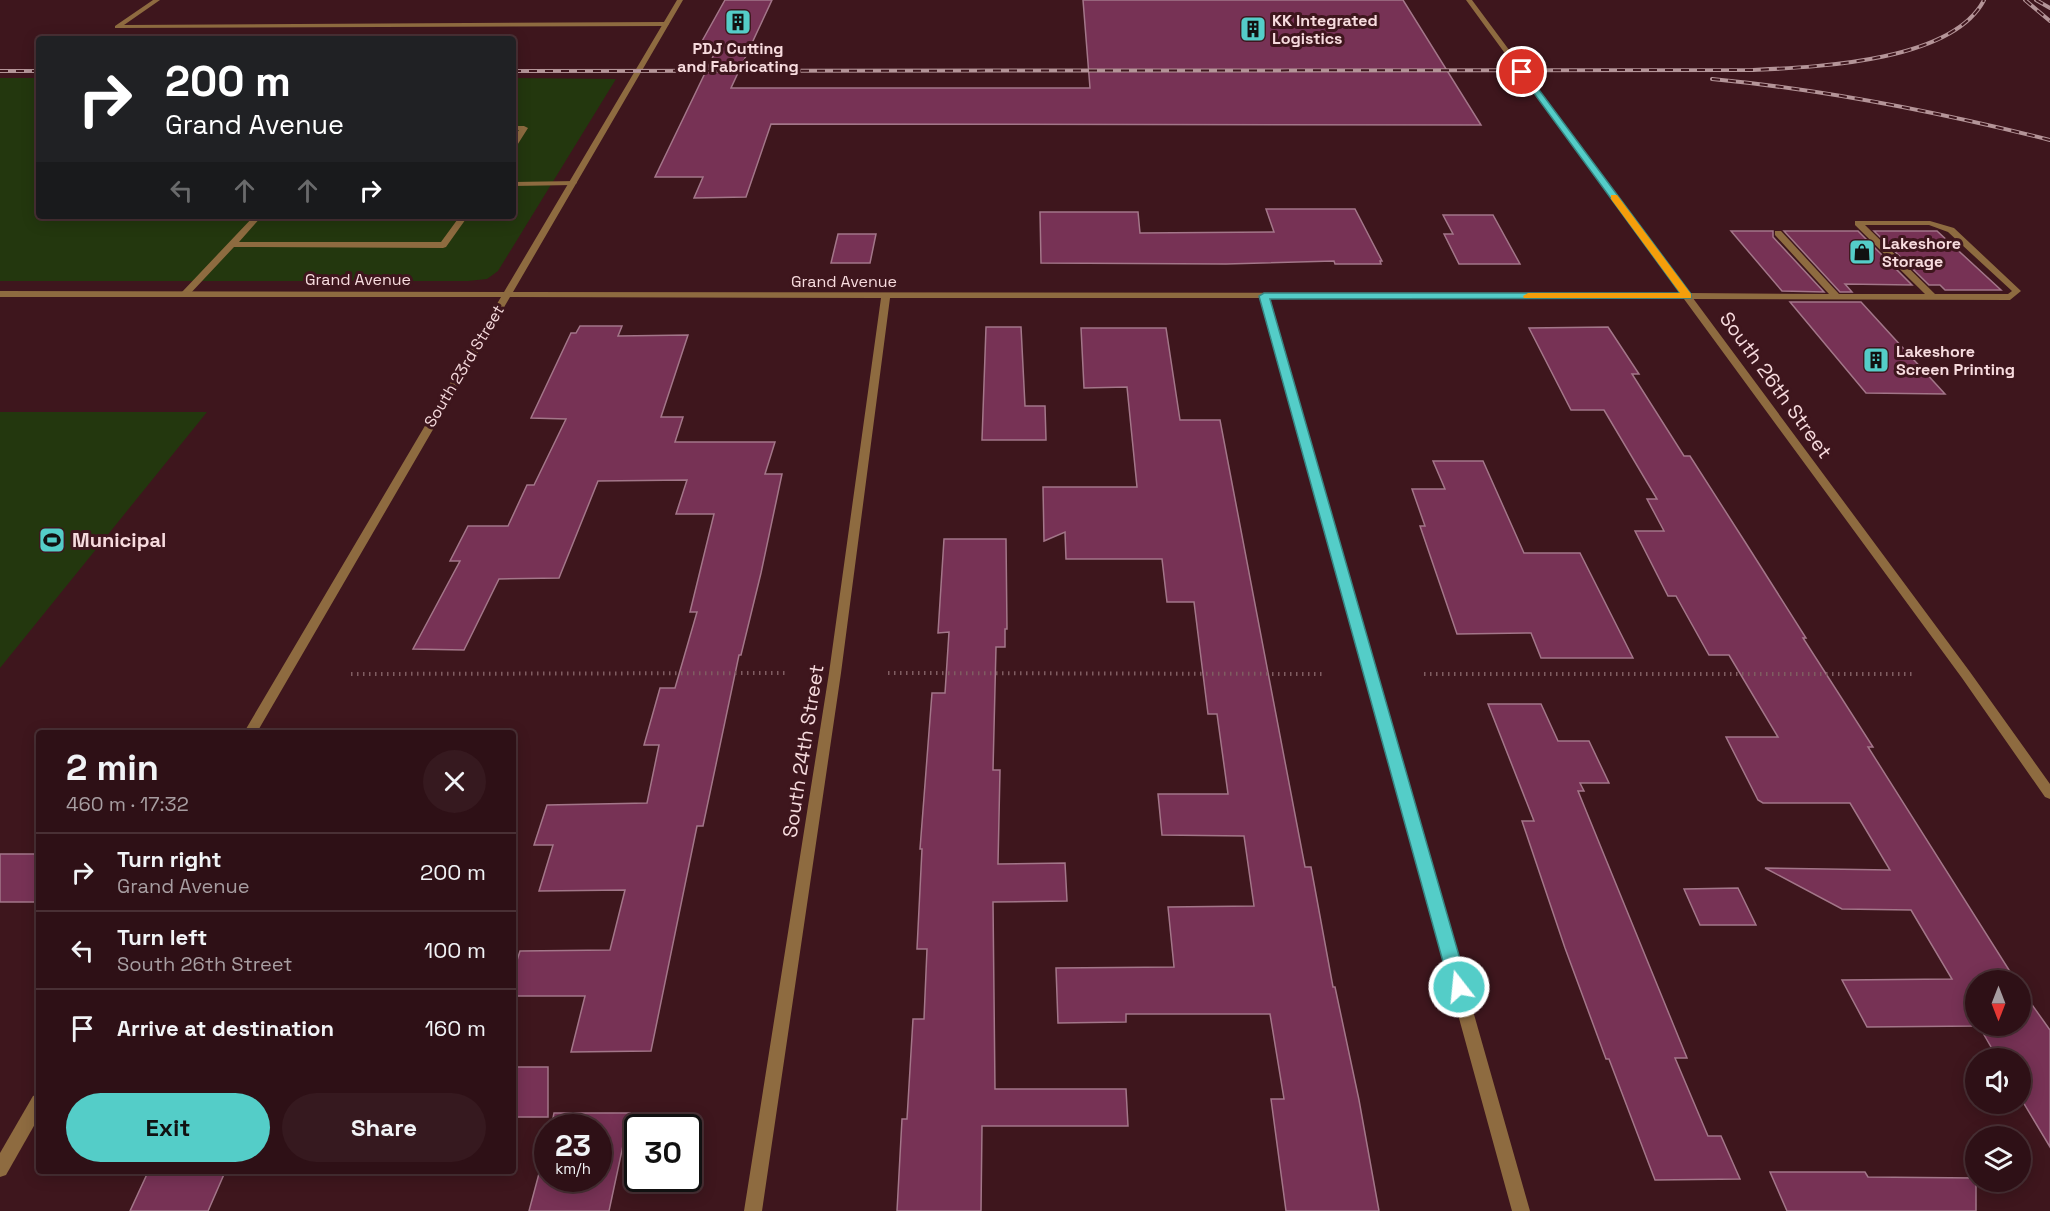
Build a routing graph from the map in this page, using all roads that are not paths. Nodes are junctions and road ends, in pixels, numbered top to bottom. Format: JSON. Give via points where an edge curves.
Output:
{"nodes":[{"id":1,"x":157,"y":0,"type":"edge"},
{"id":2,"x":680,"y":0,"type":"edge"},
{"id":3,"x":1469,"y":0,"type":"edge"},
{"id":4,"x":666,"y":24,"type":"junction"},
{"id":5,"x":516,"y":128,"type":"edge"},
{"id":6,"x":516,"y":140,"type":"edge"},
{"id":7,"x":573,"y":183,"type":"junction"},
{"id":8,"x":516,"y":184,"type":"edge"},
{"id":9,"x":255,"y":219,"type":"edge"},
{"id":10,"x":462,"y":219,"type":"edge"},
{"id":11,"x":1778,"y":233,"type":"dead end"},
{"id":12,"x":232,"y":244,"type":"junction"},
{"id":13,"x":0,"y":294,"type":"edge"},
{"id":14,"x":185,"y":294,"type":"junction"},
{"id":15,"x":507,"y":294,"type":"junction"},
{"id":16,"x":886,"y":296,"type":"junction"},
{"id":17,"x":1264,"y":296,"type":"junction"},
{"id":18,"x":1688,"y":296,"type":"junction"},
{"id":19,"x":1837,"y":297,"type":"junction"},
{"id":20,"x":1933,"y":297,"type":"junction"},
{"id":21,"x":251,"y":730,"type":"edge"},
{"id":22,"x":2050,"y":794,"type":"edge"},
{"id":23,"x":36,"y":1106,"type":"edge"},
{"id":24,"x":0,"y":1169,"type":"edge"},
{"id":25,"x":753,"y":1211,"type":"edge"},
{"id":26,"x":1521,"y":1211,"type":"edge"}],
"edges":[{"from":1,"to":4,"type":"street","via":[[117,27]]},
{"from":2,"to":4,"type":"street","name":"South 23rd Street"},
{"from":3,"to":18,"type":"street","name":"South 26th Street"},
{"from":4,"to":7,"type":"street","name":"South 23rd Street"},
{"from":5,"to":6,"type":"street","via":[[524,128]]},
{"from":7,"to":8,"type":"street"},
{"from":7,"to":15,"type":"street","name":"South 23rd Street"},
{"from":9,"to":12,"type":"street"},
{"from":10,"to":12,"type":"street","via":[[443,245]]},
{"from":11,"to":19,"type":"street"},
{"from":12,"to":14,"type":"street"},
{"from":13,"to":14,"type":"street","name":"Grand Avenue"},
{"from":14,"to":15,"type":"street","name":"Grand Avenue"},
{"from":15,"to":16,"type":"street","name":"Grand Avenue"},
{"from":15,"to":21,"type":"street","name":"South 23rd Street"},
{"from":16,"to":17,"type":"street","name":"Grand Avenue"},
{"from":16,"to":25,"type":"street","name":"South 24th Street","via":[[835,673]]},
{"from":17,"to":18,"type":"street","name":"Grand Avenue"},
{"from":17,"to":26,"type":"street"},
{"from":18,"to":19,"type":"street","name":"Grand Avenue"},
{"from":18,"to":22,"type":"street","name":"South 26th Street"},
{"from":19,"to":20,"type":"street","name":"Grand Avenue"},
{"from":20,"to":20,"type":"street","name":"Grand Avenue","via":[[2010,297],[2017,291],[1951,230],[1930,223],[1858,223]]},
{"from":23,"to":24,"type":"street"}]}
